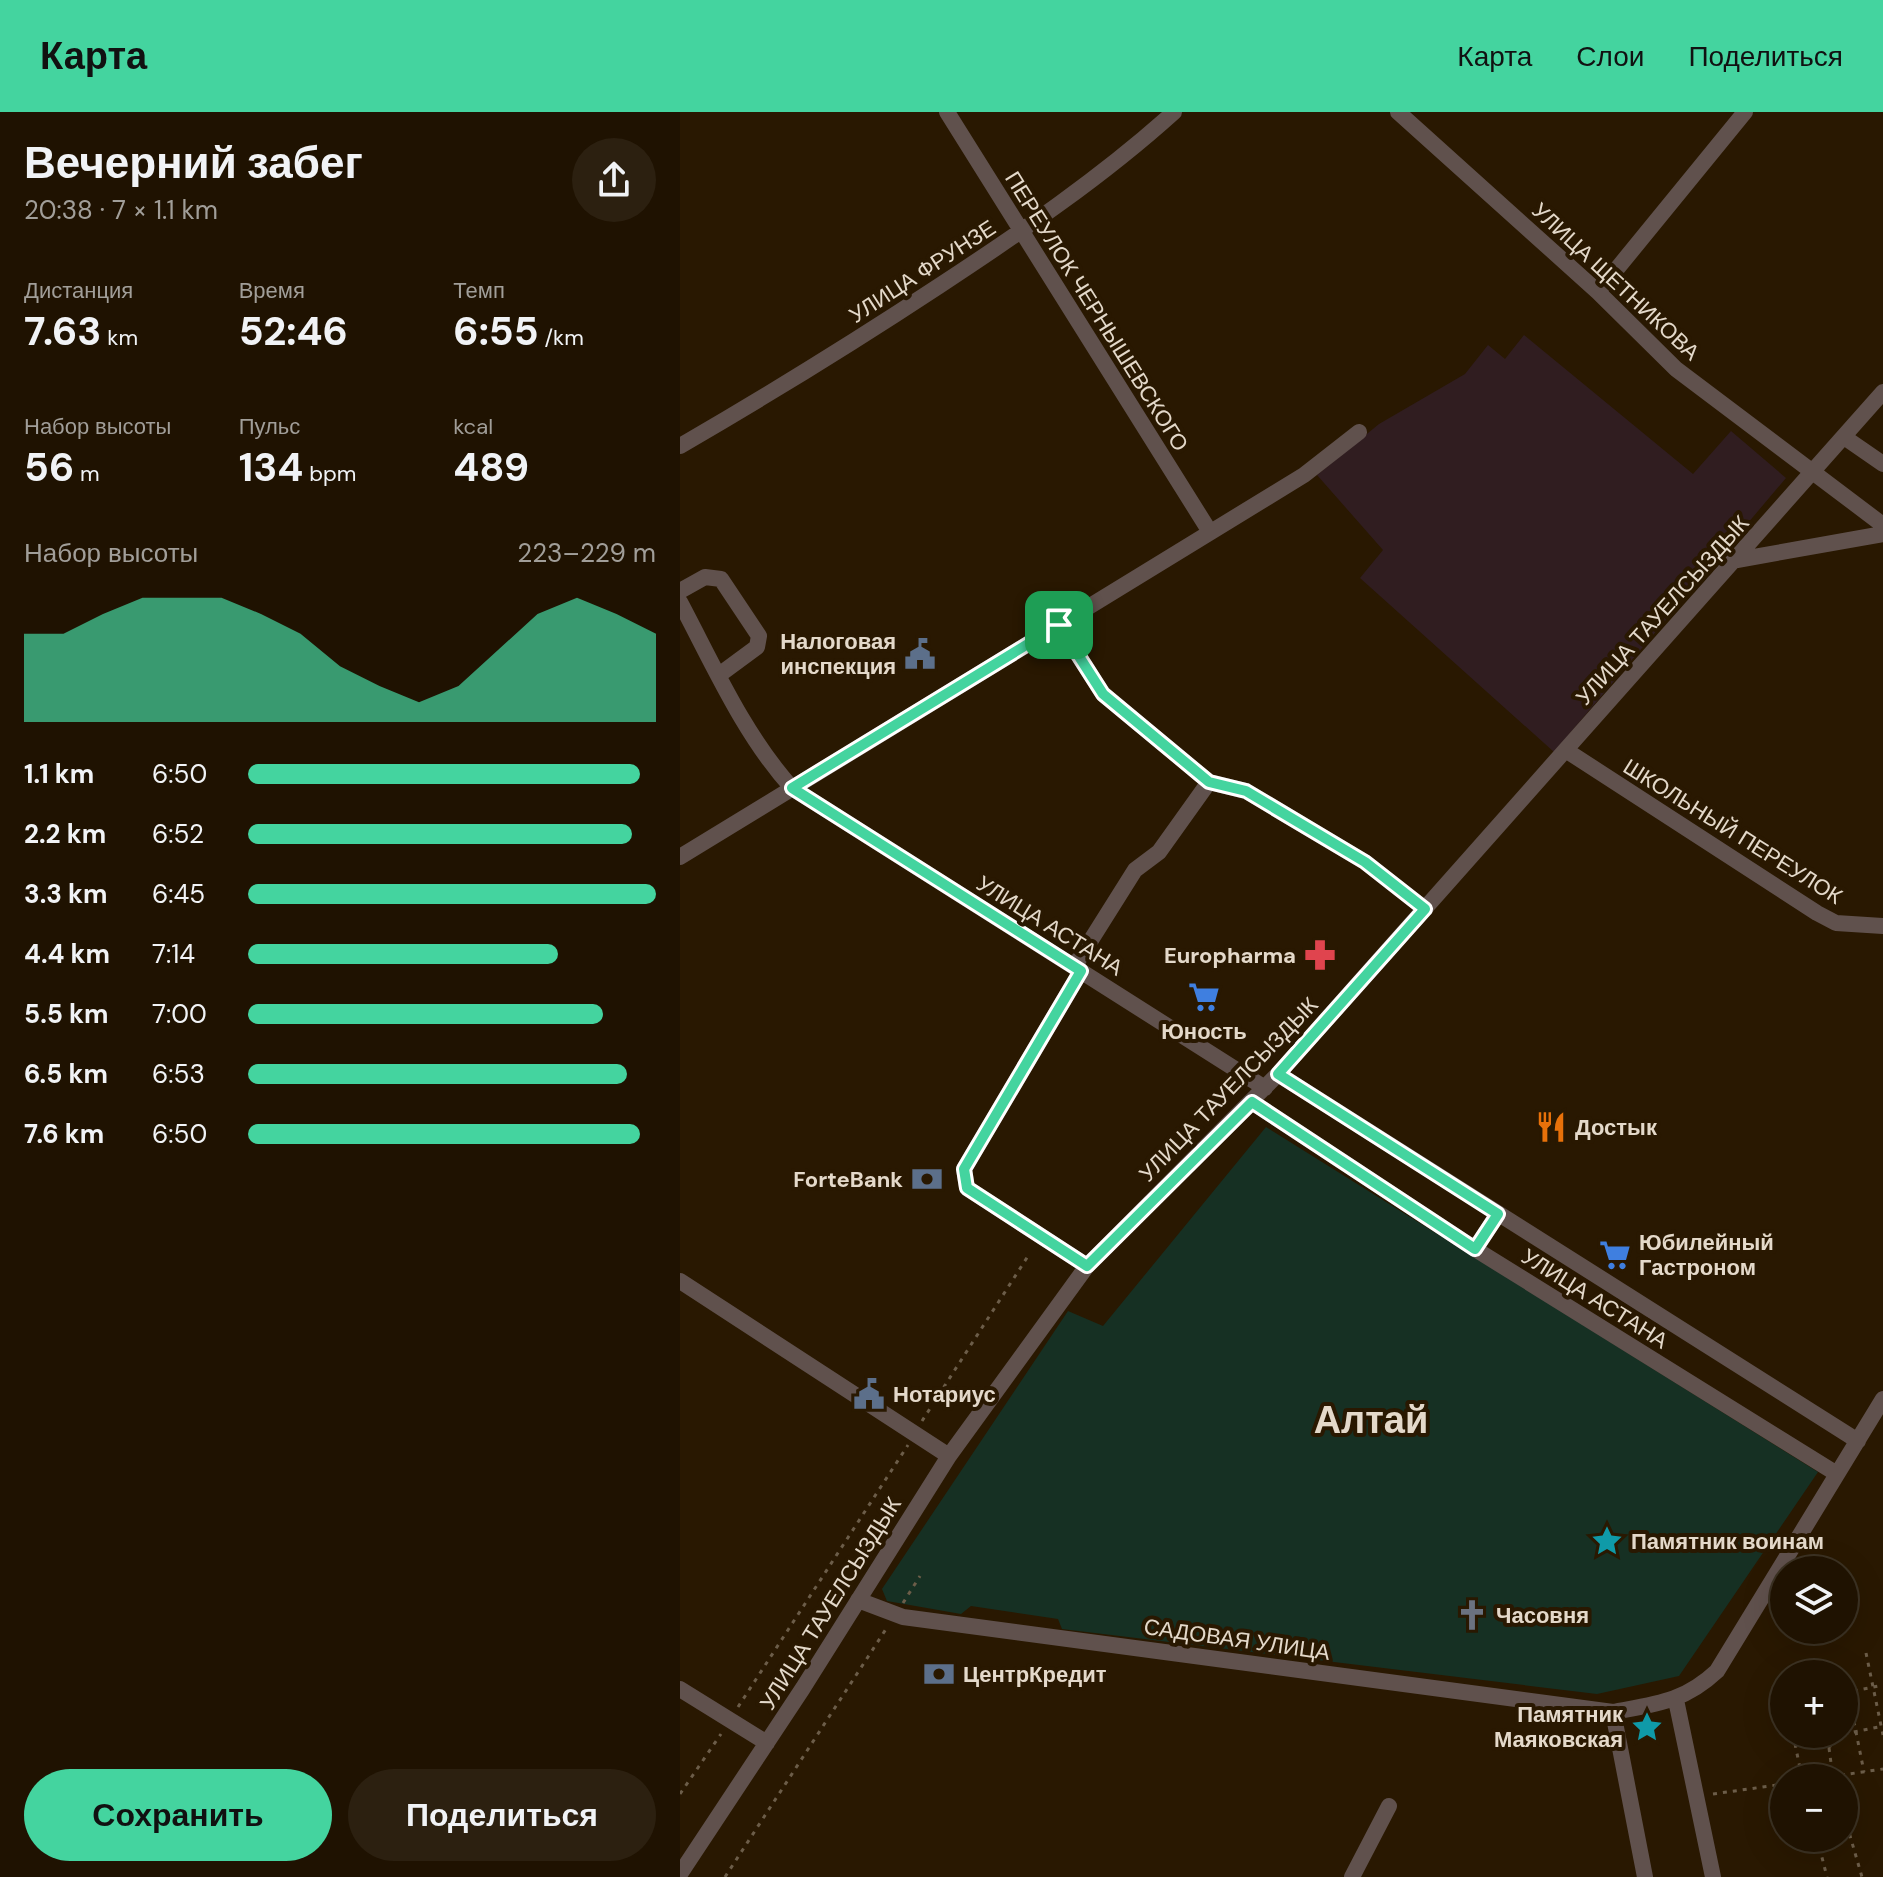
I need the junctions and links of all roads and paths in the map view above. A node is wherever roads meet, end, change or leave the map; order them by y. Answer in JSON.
{"nodes":[{"id":1,"x":947,"y":112,"type":"edge"},
{"id":2,"x":1174,"y":112,"type":"edge"},
{"id":3,"x":1745,"y":112,"type":"edge"},
{"id":4,"x":1407,"y":114,"type":"edge"},
{"id":5,"x":1020,"y":233,"type":"junction"},
{"id":6,"x":1598,"y":292,"type":"junction"},
{"id":7,"x":1883,"y":392,"type":"edge"},
{"id":8,"x":1359,"y":432,"type":"dead end"},
{"id":9,"x":1844,"y":437,"type":"junction"},
{"id":10,"x":680,"y":446,"type":"edge"},
{"id":11,"x":1883,"y":464,"type":"edge"},
{"id":12,"x":1811,"y":474,"type":"junction"},
{"id":13,"x":1883,"y":525,"type":"edge"},
{"id":14,"x":1210,"y":532,"type":"junction"},
{"id":15,"x":1883,"y":534,"type":"edge"},
{"id":16,"x":1737,"y":560,"type":"junction"},
{"id":17,"x":680,"y":591,"type":"edge"},
{"id":18,"x":680,"y":602,"type":"edge"},
{"id":19,"x":1059,"y":625,"type":"junction"},
{"id":20,"x":719,"y":675,"type":"junction"},
{"id":21,"x":1567,"y":751,"type":"junction"},
{"id":22,"x":1209,"y":782,"type":"junction"},
{"id":23,"x":792,"y":788,"type":"junction"},
{"id":24,"x":680,"y":857,"type":"edge"},
{"id":25,"x":1425,"y":909,"type":"junction"},
{"id":26,"x":1883,"y":926,"type":"edge"},
{"id":27,"x":1078,"y":969,"type":"junction"},
{"id":28,"x":1278,"y":1074,"type":"junction"},
{"id":29,"x":1265,"y":1088,"type":"junction"},
{"id":30,"x":1252,"y":1102,"type":"junction"},
{"id":31,"x":1498,"y":1214,"type":"junction"},
{"id":32,"x":1475,"y":1249,"type":"junction"},
{"id":33,"x":1030,"y":1253,"type":"dead end"},
{"id":34,"x":1087,"y":1266,"type":"junction"},
{"id":35,"x":680,"y":1281,"type":"edge"},
{"id":36,"x":1883,"y":1399,"type":"edge"},
{"id":37,"x":914,"y":1434,"type":"junction"},
{"id":38,"x":1858,"y":1441,"type":"junction"},
{"id":39,"x":949,"y":1456,"type":"junction"},
{"id":40,"x":1837,"y":1474,"type":"junction"},
{"id":41,"x":920,"y":1576,"type":"dead end"},
{"id":42,"x":858,"y":1600,"type":"junction"},
{"id":43,"x":895,"y":1614,"type":"junction"},
{"id":44,"x":1866,"y":1653,"type":"dead end"},
{"id":45,"x":1883,"y":1685,"type":"edge"},
{"id":46,"x":1873,"y":1687,"type":"junction"},
{"id":47,"x":680,"y":1689,"type":"edge"},
{"id":48,"x":1858,"y":1690,"type":"edge"},
{"id":49,"x":1676,"y":1700,"type":"junction"},
{"id":50,"x":1613,"y":1712,"type":"junction"},
{"id":51,"x":730,"y":1720,"type":"junction"},
{"id":52,"x":1882,"y":1726,"type":"edge"},
{"id":53,"x":1858,"y":1730,"type":"edge"},
{"id":54,"x":1883,"y":1735,"type":"edge"},
{"id":55,"x":767,"y":1743,"type":"junction"},
{"id":56,"x":1858,"y":1745,"type":"edge"},
{"id":57,"x":1829,"y":1748,"type":"edge"},
{"id":58,"x":1831,"y":1764,"type":"edge"},
{"id":59,"x":1883,"y":1769,"type":"edge"},
{"id":60,"x":1864,"y":1772,"type":"junction"},
{"id":61,"x":1858,"y":1773,"type":"edge"},
{"id":62,"x":1770,"y":1786,"type":"edge"},
{"id":63,"x":680,"y":1794,"type":"edge"},
{"id":64,"x":1697,"y":1796,"type":"junction"},
{"id":65,"x":1389,"y":1806,"type":"dead end"},
{"id":66,"x":1821,"y":1852,"type":"edge"},
{"id":67,"x":1855,"y":1852,"type":"edge"},
{"id":68,"x":680,"y":1874,"type":"edge"},
{"id":69,"x":725,"y":1877,"type":"edge"},
{"id":70,"x":1352,"y":1877,"type":"edge"},
{"id":71,"x":1645,"y":1877,"type":"edge"},
{"id":72,"x":1713,"y":1877,"type":"edge"},
{"id":73,"x":1827,"y":1877,"type":"edge"},
{"id":74,"x":1862,"y":1877,"type":"edge"}],
"edges":[{"from":1,"to":5,"type":"street","name":"ПЕРЕУЛОК ЧЕРНЫШЕВСКОГО"},
{"from":2,"to":5,"type":"street","name":"УЛИЦА ФРУНЗЕ"},
{"from":3,"to":6,"type":"street"},
{"from":4,"to":6,"type":"street","name":"УЛИЦА ЩЕТНИКОВА"},
{"from":5,"to":10,"type":"street","name":"УЛИЦА ФРУНЗЕ"},
{"from":5,"to":14,"type":"street","name":"ПЕРЕУЛОК ЧЕРНЫШЕВСКОГО"},
{"from":6,"to":12,"type":"street","name":"УЛИЦА ЩЕТНИКОВА"},
{"from":7,"to":9,"type":"street","name":"УЛИЦА ТАУЕЛСЫЗДЫК"},
{"from":8,"to":14,"type":"street"},
{"from":9,"to":11,"type":"street"},
{"from":9,"to":12,"type":"street","name":"УЛИЦА ТАУЕЛСЫЗДЫК"},
{"from":12,"to":13,"type":"street","name":"УЛИЦА ЩЕТНИКОВА"},
{"from":12,"to":16,"type":"street","name":"УЛИЦА ТАУЕЛСЫЗДЫК"},
{"from":14,"to":19,"type":"street"},
{"from":15,"to":16,"type":"street"},
{"from":16,"to":21,"type":"street","name":"УЛИЦА ТАУЕЛСЫЗДЫК"},
{"from":17,"to":20,"type":"street"},
{"from":18,"to":20,"type":"street","name":"УЛИЦА АСТАНА"},
{"from":19,"to":22,"type":"street"},
{"from":19,"to":23,"type":"street"},
{"from":20,"to":23,"type":"street","name":"УЛИЦА АСТАНА"},
{"from":21,"to":25,"type":"street","name":"УЛИЦА ТАУЕЛСЫЗДЫК"},
{"from":21,"to":26,"type":"street","name":"ШКОЛЬНЫЙ ПЕРЕУЛОК"},
{"from":22,"to":25,"type":"street"},
{"from":22,"to":27,"type":"street"},
{"from":23,"to":24,"type":"street"},
{"from":23,"to":27,"type":"street","name":"УЛИЦА АСТАНА"},
{"from":25,"to":28,"type":"street","name":"УЛИЦА ТАУЕЛСЫЗДЫК"},
{"from":27,"to":29,"type":"street","name":"УЛИЦА АСТАНА"},
{"from":27,"to":34,"type":"street"},
{"from":28,"to":29,"type":"street","name":"УЛИЦА ТАУЕЛСЫЗДЫК"},
{"from":28,"to":31,"type":"street","name":"УЛИЦА АСТАНА"},
{"from":29,"to":30,"type":"street","name":"УЛИЦА ТАУЕЛСЫЗДЫК"},
{"from":30,"to":32,"type":"street","name":"УЛИЦА АСТАНА"},
{"from":30,"to":34,"type":"street","name":"УЛИЦА ТАУЕЛСЫЗДЫК"},
{"from":31,"to":32,"type":"street"},
{"from":31,"to":38,"type":"street","name":"УЛИЦА АСТАНА"},
{"from":32,"to":40,"type":"street","name":"УЛИЦА АСТАНА"},
{"from":33,"to":37,"type":"path"},
{"from":34,"to":39,"type":"street","name":"УЛИЦА ТАУЕЛСЫЗДЫК"},
{"from":35,"to":37,"type":"street"},
{"from":36,"to":38,"type":"street"},
{"from":37,"to":39,"type":"street"},
{"from":37,"to":51,"type":"path"},
{"from":38,"to":40,"type":"street"},
{"from":39,"to":42,"type":"street","name":"УЛИЦА ТАУЕЛСЫЗДЫК"},
{"from":40,"to":49,"type":"street"},
{"from":41,"to":43,"type":"path"},
{"from":42,"to":43,"type":"street","name":"САДОВАЯ УЛИЦА"},
{"from":42,"to":55,"type":"street","name":"УЛИЦА ТАУЕЛСЫЗДЫК"},
{"from":43,"to":50,"type":"street","name":"САДОВАЯ УЛИЦА"},
{"from":43,"to":69,"type":"path"},
{"from":44,"to":46,"type":"path"},
{"from":45,"to":46,"type":"path"},
{"from":46,"to":48,"type":"path"},
{"from":46,"to":52,"type":"path"},
{"from":47,"to":51,"type":"street"},
{"from":49,"to":50,"type":"street","name":"САДОВАЯ УЛИЦА"},
{"from":49,"to":64,"type":"street"},
{"from":50,"to":71,"type":"street"},
{"from":51,"to":55,"type":"street"},
{"from":51,"to":63,"type":"path"},
{"from":52,"to":53,"type":"path"},
{"from":52,"to":54,"type":"path"},
{"from":55,"to":68,"type":"street","name":"УЛИЦА ТАУЕЛСЫЗДЫК"},
{"from":56,"to":60,"type":"path"},
{"from":57,"to":58,"type":"path"},
{"from":59,"to":60,"type":"path"},
{"from":60,"to":61,"type":"path"},
{"from":62,"to":64,"type":"path"},
{"from":64,"to":72,"type":"street"},
{"from":65,"to":70,"type":"street"},
{"from":66,"to":73,"type":"path"},
{"from":67,"to":74,"type":"path"}]}
